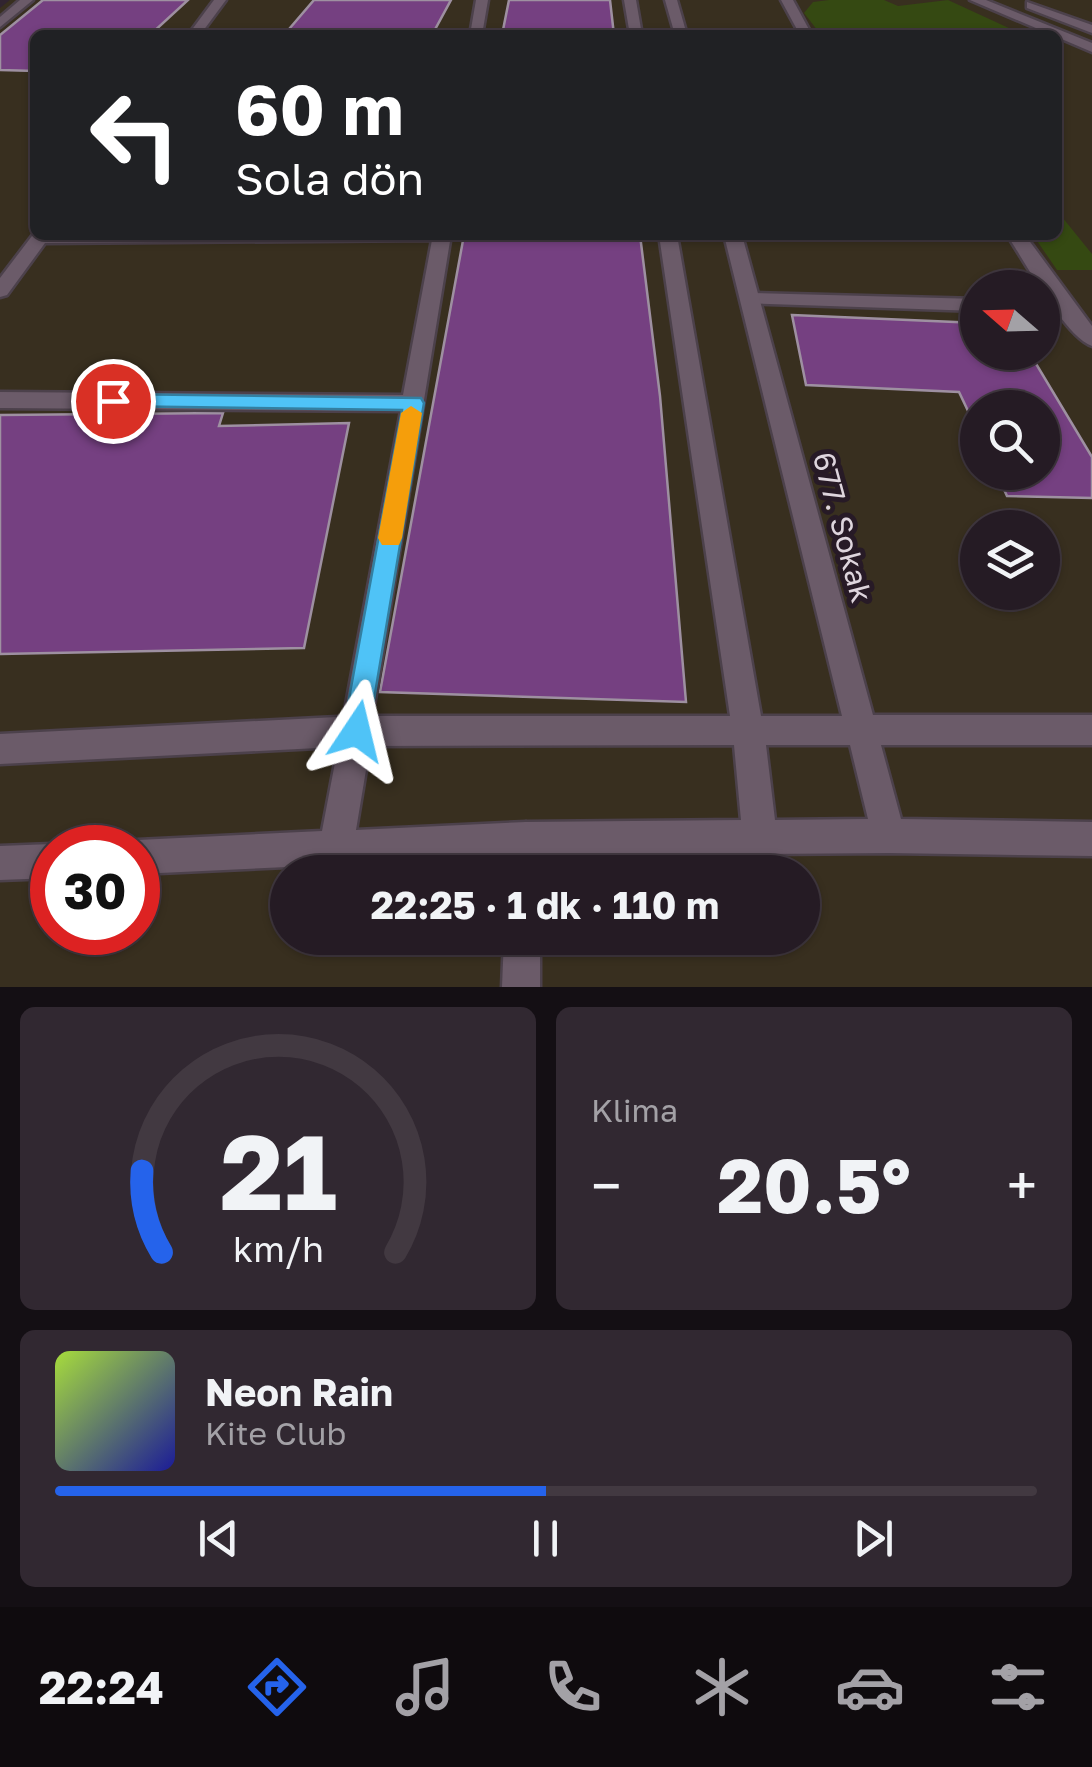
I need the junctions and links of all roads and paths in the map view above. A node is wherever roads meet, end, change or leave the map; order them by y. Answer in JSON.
{"nodes":[{"id":1,"x":27,"y":0,"type":"edge"},
{"id":2,"x":220,"y":0,"type":"edge"},
{"id":3,"x":482,"y":0,"type":"edge"},
{"id":4,"x":630,"y":0,"type":"edge"},
{"id":5,"x":672,"y":0,"type":"edge"},
{"id":6,"x":786,"y":0,"type":"edge"},
{"id":7,"x":976,"y":0,"type":"edge"},
{"id":8,"x":1019,"y":0,"type":"edge"},
{"id":9,"x":0,"y":23,"type":"edge"},
{"id":10,"x":1092,"y":29,"type":"edge"},
{"id":11,"x":198,"y":30,"type":"edge"},
{"id":12,"x":477,"y":30,"type":"edge"},
{"id":13,"x":635,"y":30,"type":"edge"},
{"id":14,"x":679,"y":30,"type":"edge"},
{"id":15,"x":803,"y":30,"type":"edge"},
{"id":16,"x":1048,"y":30,"type":"edge"},
{"id":17,"x":1062,"y":36,"type":"edge"},
{"id":18,"x":1092,"y":48,"type":"edge"},
{"id":19,"x":38,"y":240,"type":"edge"},
{"id":20,"x":441,"y":240,"type":"edge"},
{"id":21,"x":669,"y":240,"type":"edge"},
{"id":22,"x":734,"y":240,"type":"edge"},
{"id":23,"x":1019,"y":240,"type":"edge"},
{"id":24,"x":0,"y":290,"type":"edge"},
{"id":25,"x":750,"y":299,"type":"junction"},
{"id":26,"x":960,"y":305,"type":"edge"},
{"id":27,"x":1060,"y":308,"type":"edge"},
{"id":28,"x":1065,"y":308,"type":"junction"},
{"id":29,"x":1092,"y":339,"type":"edge"},
{"id":30,"x":0,"y":400,"type":"edge"},
{"id":31,"x":413,"y":403,"type":"junction"},
{"id":32,"x":748,"y":730,"type":"junction"},
{"id":33,"x":862,"y":730,"type":"junction"},
{"id":34,"x":1092,"y":730,"type":"edge"},
{"id":35,"x":357,"y":731,"type":"junction"},
{"id":36,"x":0,"y":749,"type":"edge"},
{"id":37,"x":889,"y":836,"type":"junction"},
{"id":38,"x":760,"y":838,"type":"junction"},
{"id":39,"x":1092,"y":839,"type":"edge"},
{"id":40,"x":336,"y":848,"type":"junction"},
{"id":41,"x":501,"y":855,"type":"edge"},
{"id":42,"x":538,"y":855,"type":"edge"},
{"id":43,"x":160,"y":856,"type":"edge"},
{"id":44,"x":30,"y":861,"type":"edge"},
{"id":45,"x":0,"y":863,"type":"edge"},
{"id":46,"x":521,"y":955,"type":"edge"},
{"id":47,"x":520,"y":987,"type":"edge"}],
"edges":[{"from":1,"to":9,"type":"street"},
{"from":2,"to":11,"type":"street"},
{"from":3,"to":12,"type":"street"},
{"from":4,"to":13,"type":"street"},
{"from":5,"to":14,"type":"street"},
{"from":6,"to":15,"type":"street"},
{"from":7,"to":16,"type":"street"},
{"from":8,"to":10,"type":"street"},
{"from":17,"to":18,"type":"street"},
{"from":19,"to":24,"type":"street"},
{"from":20,"to":31,"type":"street"},
{"from":21,"to":32,"type":"street"},
{"from":22,"to":25,"type":"street","name":"677. Sokak"},
{"from":23,"to":28,"type":"street"},
{"from":25,"to":26,"type":"street"},
{"from":25,"to":33,"type":"street","name":"677. Sokak"},
{"from":27,"to":28,"type":"street"},
{"from":28,"to":29,"type":"street"},
{"from":30,"to":31,"type":"street"},
{"from":31,"to":35,"type":"street"},
{"from":32,"to":33,"type":"street"},
{"from":32,"to":35,"type":"street"},
{"from":32,"to":38,"type":"street"},
{"from":33,"to":34,"type":"street"},
{"from":33,"to":37,"type":"street","name":"677. Sokak"},
{"from":35,"to":36,"type":"street"},
{"from":35,"to":40,"type":"street"},
{"from":37,"to":38,"type":"street"},
{"from":37,"to":39,"type":"street"},
{"from":38,"to":42,"type":"street"},
{"from":40,"to":41,"type":"street"},
{"from":40,"to":43,"type":"street"},
{"from":44,"to":45,"type":"street"},
{"from":46,"to":47,"type":"street"}]}
